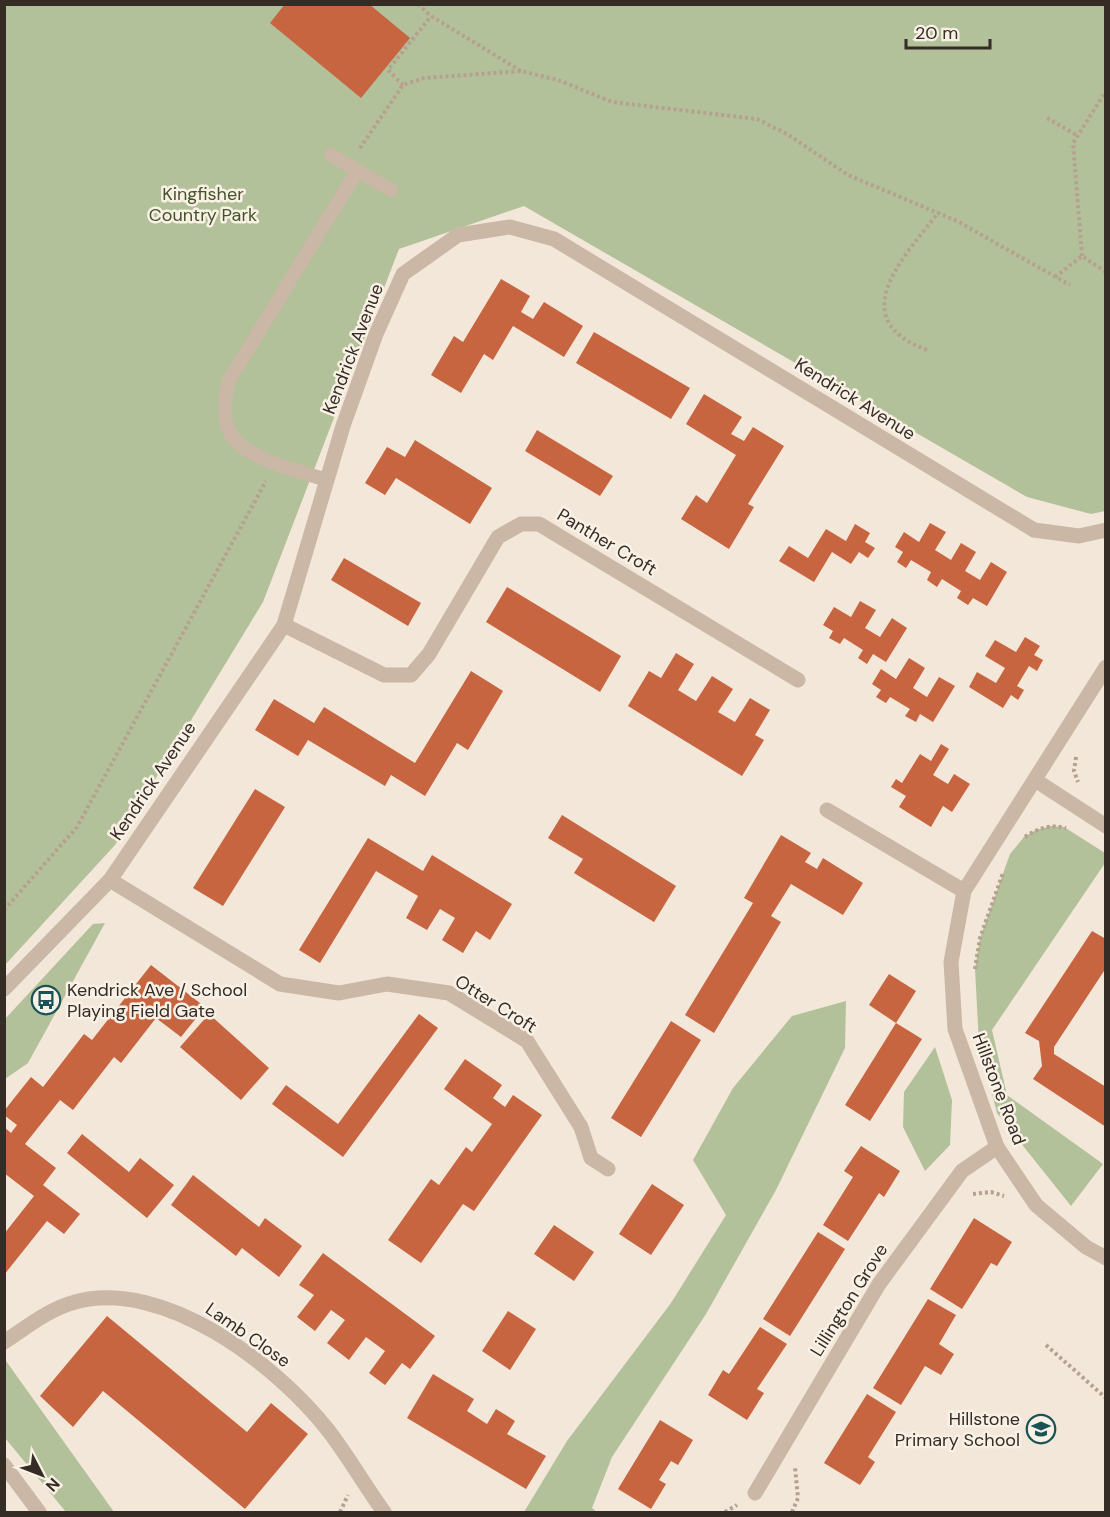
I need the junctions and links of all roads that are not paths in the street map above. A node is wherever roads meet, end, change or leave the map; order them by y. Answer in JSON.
{"nodes":[{"id":1,"x":331,"y":155,"type":"dead end"},
{"id":2,"x":353,"y":168,"type":"junction"},
{"id":3,"x":391,"y":190,"type":"dead end"},
{"id":4,"x":327,"y":480,"type":"junction"},
{"id":5,"x":1106,"y":530,"type":"edge"},
{"id":6,"x":284,"y":625,"type":"junction"},
{"id":7,"x":1106,"y":667,"type":"edge"},
{"id":8,"x":798,"y":680,"type":"dead end"},
{"id":9,"x":1035,"y":780,"type":"junction"},
{"id":10,"x":827,"y":810,"type":"dead end"},
{"id":11,"x":1106,"y":826,"type":"edge"},
{"id":12,"x":110,"y":880,"type":"junction"},
{"id":13,"x":964,"y":891,"type":"junction"},
{"id":14,"x":4,"y":989,"type":"edge"},
{"id":15,"x":997,"y":1147,"type":"junction"},
{"id":16,"x":608,"y":1169,"type":"dead end"},
{"id":17,"x":1106,"y":1258,"type":"edge"},
{"id":18,"x":4,"y":1342,"type":"edge"},
{"id":19,"x":4,"y":1465,"type":"edge"},
{"id":20,"x":755,"y":1493,"type":"dead end"},
{"id":21,"x":39,"y":1512,"type":"edge"},
{"id":22,"x":384,"y":1512,"type":"edge"}],
"edges":[{"from":1,"to":2,"type":"lane"},
{"from":2,"to":3,"type":"lane"},
{"from":2,"to":4,"type":"lane"},
{"from":4,"to":5,"type":"street","name":"Kendrick Avenue"},
{"from":4,"to":6,"type":"street","name":"Kendrick Avenue"},
{"from":6,"to":8,"type":"street","name":"Panther Croft"},
{"from":6,"to":12,"type":"street","name":"Kendrick Avenue"},
{"from":7,"to":9,"type":"street","name":"Hillstone Road"},
{"from":9,"to":11,"type":"street"},
{"from":9,"to":13,"type":"street","name":"Hillstone Road"},
{"from":10,"to":13,"type":"street"},
{"from":12,"to":14,"type":"street","name":"Kendrick Avenue"},
{"from":12,"to":16,"type":"street","name":"Otter Croft"},
{"from":13,"to":15,"type":"street","name":"Hillstone Road"},
{"from":15,"to":17,"type":"street","name":"Hillstone Road"},
{"from":15,"to":20,"type":"street","name":"Lillington Grove"},
{"from":18,"to":22,"type":"street","name":"Lamb Close"},
{"from":19,"to":21,"type":"street"}]}
